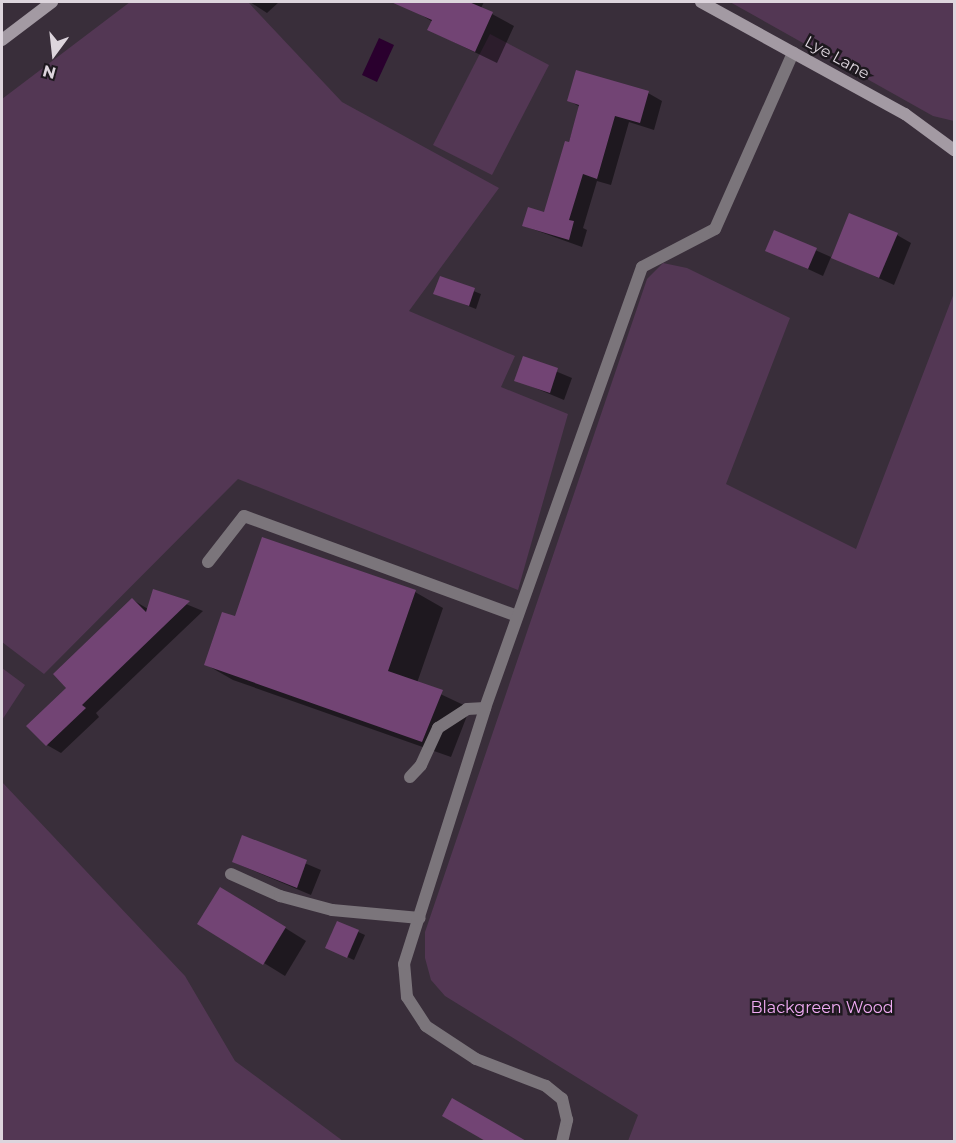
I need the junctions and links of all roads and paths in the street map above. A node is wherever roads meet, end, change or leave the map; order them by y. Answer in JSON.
{"nodes":[{"id":1,"x":52,"y":2,"type":"edge"},
{"id":2,"x":701,"y":2,"type":"edge"},
{"id":3,"x":2,"y":40,"type":"edge"},
{"id":4,"x":793,"y":53,"type":"junction"},
{"id":5,"x":954,"y":150,"type":"edge"},
{"id":6,"x":208,"y":562,"type":"dead end"},
{"id":7,"x":518,"y":616,"type":"junction"},
{"id":8,"x":485,"y":708,"type":"junction"},
{"id":9,"x":410,"y":777,"type":"dead end"},
{"id":10,"x":231,"y":874,"type":"dead end"},
{"id":11,"x":420,"y":918,"type":"junction"},
{"id":12,"x":562,"y":1142,"type":"edge"}],
"edges":[{"from":1,"to":3,"type":"street"},
{"from":2,"to":4,"type":"street","name":"Lye Lane"},
{"from":4,"to":5,"type":"street","name":"Lye Lane"},
{"from":4,"to":7,"type":"lane"},
{"from":6,"to":7,"type":"lane"},
{"from":7,"to":8,"type":"lane"},
{"from":8,"to":9,"type":"lane"},
{"from":8,"to":11,"type":"lane"},
{"from":10,"to":11,"type":"lane"},
{"from":11,"to":12,"type":"lane"}]}
